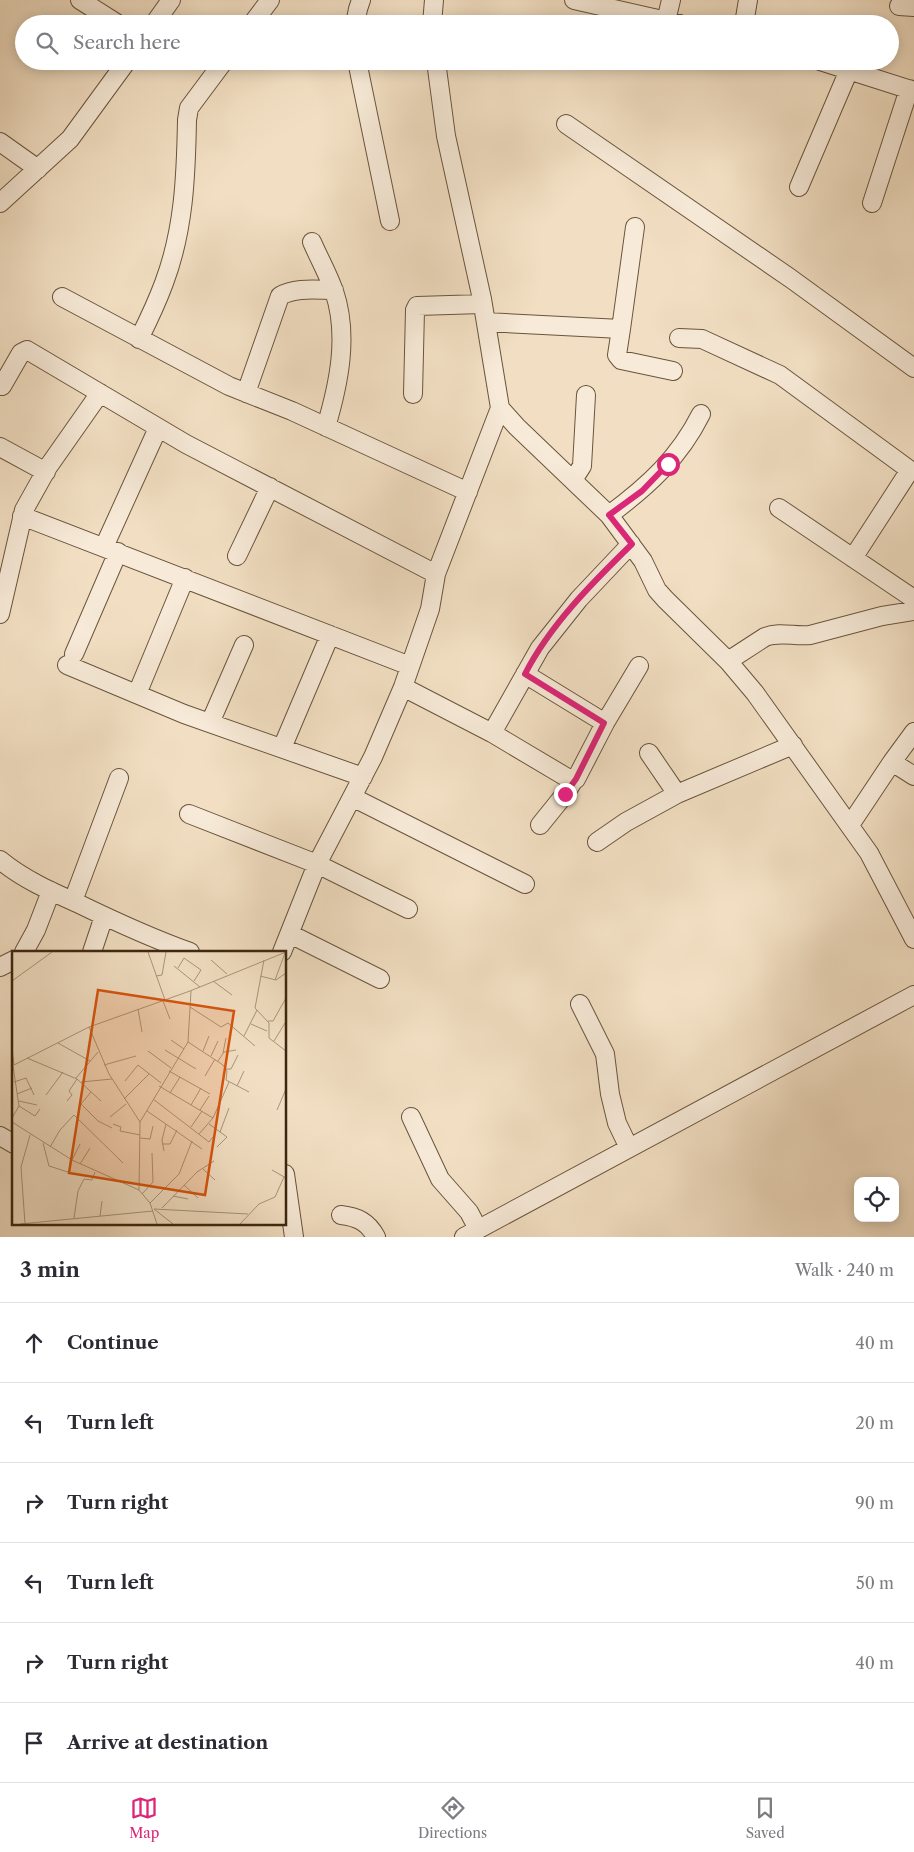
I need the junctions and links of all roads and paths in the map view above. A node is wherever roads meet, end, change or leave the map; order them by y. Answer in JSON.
{"nodes":[{"id":1,"x":80,"y":0,"type":"edge"},
{"id":2,"x":171,"y":0,"type":"edge"},
{"id":3,"x":270,"y":0,"type":"edge"},
{"id":4,"x":361,"y":0,"type":"edge"},
{"id":5,"x":434,"y":0,"type":"edge"},
{"id":6,"x":574,"y":0,"type":"edge"},
{"id":7,"x":671,"y":0,"type":"edge"},
{"id":8,"x":748,"y":0,"type":"edge"},
{"id":9,"x":611,"y":4,"type":"edge"},
{"id":10,"x":104,"y":15,"type":"edge"},
{"id":11,"x":160,"y":15,"type":"edge"},
{"id":12,"x":259,"y":15,"type":"edge"},
{"id":13,"x":357,"y":15,"type":"edge"},
{"id":14,"x":433,"y":15,"type":"edge"},
{"id":15,"x":649,"y":15,"type":"edge"},
{"id":16,"x":672,"y":15,"type":"edge"},
{"id":17,"x":746,"y":15,"type":"edge"},
{"id":18,"x":120,"y":70,"type":"edge"},
{"id":19,"x":217,"y":70,"type":"edge"},
{"id":20,"x":359,"y":70,"type":"edge"},
{"id":21,"x":437,"y":70,"type":"edge"},
{"id":22,"x":849,"y":70,"type":"joint"},
{"id":23,"x":912,"y":90,"type":"edge"},
{"id":24,"x":566,"y":124,"type":"dead end"},
{"id":25,"x":0,"y":142,"type":"edge"},
{"id":26,"x":38,"y":169,"type":"junction"},
{"id":27,"x":799,"y":187,"type":"dead end"},
{"id":28,"x":0,"y":203,"type":"edge"},
{"id":29,"x":872,"y":203,"type":"dead end"},
{"id":30,"x":390,"y":221,"type":"dead end"},
{"id":31,"x":635,"y":227,"type":"dead end"},
{"id":32,"x":312,"y":242,"type":"dead end"},
{"id":33,"x":334,"y":290,"type":"junction"},
{"id":34,"x":62,"y":297,"type":"dead end"},
{"id":35,"x":482,"y":304,"type":"junction"},
{"id":36,"x":486,"y":322,"type":"junction"},
{"id":37,"x":621,"y":329,"type":"junction"},
{"id":38,"x":680,"y":338,"type":"dead end"},
{"id":39,"x":139,"y":339,"type":"junction"},
{"id":40,"x":914,"y":368,"type":"edge"},
{"id":41,"x":673,"y":371,"type":"dead end"},
{"id":42,"x":2,"y":386,"type":"dead end"},
{"id":43,"x":100,"y":393,"type":"junction"},
{"id":44,"x":246,"y":393,"type":"junction"},
{"id":45,"x":413,"y":394,"type":"dead end"},
{"id":46,"x":586,"y":395,"type":"dead end"},
{"id":47,"x":500,"y":408,"type":"junction"},
{"id":48,"x":701,"y":414,"type":"dead end"},
{"id":49,"x":326,"y":427,"type":"junction"},
{"id":50,"x":158,"y":428,"type":"junction"},
{"id":51,"x":0,"y":447,"type":"edge"},
{"id":52,"x":911,"y":470,"type":"edge"},
{"id":53,"x":46,"y":472,"type":"junction"},
{"id":54,"x":573,"y":480,"type":"junction"},
{"id":55,"x":270,"y":488,"type":"junction"},
{"id":56,"x":468,"y":492,"type":"junction"},
{"id":57,"x":779,"y":508,"type":"dead end"},
{"id":58,"x":609,"y":515,"type":"junction"},
{"id":59,"x":22,"y":516,"type":"junction"},
{"id":60,"x":632,"y":544,"type":"junction"},
{"id":61,"x":111,"y":550,"type":"junction"},
{"id":62,"x":237,"y":556,"type":"dead end"},
{"id":63,"x":854,"y":558,"type":"junction"},
{"id":64,"x":436,"y":574,"type":"junction"},
{"id":65,"x":185,"y":578,"type":"junction"},
{"id":66,"x":914,"y":600,"type":"edge"},
{"id":67,"x":914,"y":611,"type":"edge"},
{"id":68,"x":0,"y":614,"type":"edge"},
{"id":69,"x":330,"y":635,"type":"junction"},
{"id":70,"x":244,"y":645,"type":"dead end"},
{"id":71,"x":728,"y":662,"type":"junction"},
{"id":72,"x":410,"y":666,"type":"junction"},
{"id":73,"x":639,"y":666,"type":"dead end"},
{"id":74,"x":525,"y":674,"type":"junction"},
{"id":75,"x":402,"y":687,"type":"junction"},
{"id":76,"x":137,"y":694,"type":"junction"},
{"id":77,"x":210,"y":723,"type":"junction"},
{"id":78,"x":604,"y":723,"type":"junction"},
{"id":79,"x":914,"y":732,"type":"edge"},
{"id":80,"x":492,"y":733,"type":"junction"},
{"id":81,"x":793,"y":745,"type":"junction"},
{"id":82,"x":282,"y":748,"type":"junction"},
{"id":83,"x":649,"y":753,"type":"dead end"},
{"id":84,"x":892,"y":762,"type":"junction"},
{"id":85,"x":914,"y":776,"type":"edge"},
{"id":86,"x":363,"y":777,"type":"junction"},
{"id":87,"x":119,"y":778,"type":"dead end"},
{"id":88,"x":574,"y":780,"type":"junction"},
{"id":89,"x":677,"y":794,"type":"junction"},
{"id":90,"x":352,"y":797,"type":"junction"},
{"id":91,"x":190,"y":814,"type":"dead end"},
{"id":92,"x":540,"y":825,"type":"dead end"},
{"id":93,"x":850,"y":825,"type":"junction"},
{"id":94,"x":597,"y":842,"type":"dead end"},
{"id":95,"x":0,"y":860,"type":"edge"},
{"id":96,"x":317,"y":864,"type":"junction"},
{"id":97,"x":525,"y":884,"type":"dead end"},
{"id":98,"x":51,"y":891,"type":"junction"},
{"id":99,"x":73,"y":902,"type":"junction"},
{"id":100,"x":408,"y":909,"type":"dead end"},
{"id":101,"x":104,"y":916,"type":"junction"},
{"id":102,"x":290,"y":934,"type":"junction"},
{"id":103,"x":914,"y":939,"type":"edge"},
{"id":104,"x":158,"y":946,"type":"edge"},
{"id":105,"x":23,"y":951,"type":"edge"},
{"id":106,"x":92,"y":951,"type":"edge"},
{"id":107,"x":185,"y":951,"type":"edge"},
{"id":108,"x":282,"y":951,"type":"edge"},
{"id":109,"x":12,"y":959,"type":"edge"},
{"id":110,"x":0,"y":967,"type":"edge"},
{"id":111,"x":380,"y":979,"type":"dead end"},
{"id":112,"x":914,"y":995,"type":"edge"},
{"id":113,"x":580,"y":1004,"type":"dead end"},
{"id":114,"x":412,"y":1117,"type":"dead end"},
{"id":115,"x":0,"y":1136,"type":"edge"},
{"id":116,"x":12,"y":1143,"type":"edge"},
{"id":117,"x":629,"y":1148,"type":"junction"},
{"id":118,"x":286,"y":1189,"type":"edge"},
{"id":119,"x":341,"y":1214,"type":"dead end"},
{"id":120,"x":288,"y":1218,"type":"edge"},
{"id":121,"x":471,"y":1233,"type":"edge"},
{"id":122,"x":294,"y":1237,"type":"edge"},
{"id":123,"x":376,"y":1237,"type":"edge"}],
"edges":[{"from":1,"to":10,"type":"street"},
{"from":2,"to":11,"type":"street"},
{"from":3,"to":12,"type":"street"},
{"from":4,"to":13,"type":"street"},
{"from":5,"to":14,"type":"street"},
{"from":6,"to":9,"type":"street"},
{"from":7,"to":16,"type":"street"},
{"from":8,"to":17,"type":"street"},
{"from":9,"to":15,"type":"street"},
{"from":18,"to":26,"type":"street"},
{"from":19,"to":39,"type":"street"},
{"from":20,"to":30,"type":"street"},
{"from":21,"to":35,"type":"street"},
{"from":22,"to":23,"type":"street"},
{"from":22,"to":27,"type":"street"},
{"from":23,"to":29,"type":"street"},
{"from":24,"to":40,"type":"street"},
{"from":25,"to":26,"type":"street"},
{"from":26,"to":28,"type":"street"},
{"from":31,"to":37,"type":"street"},
{"from":32,"to":33,"type":"street"},
{"from":33,"to":44,"type":"street"},
{"from":33,"to":49,"type":"street"},
{"from":34,"to":39,"type":"street"},
{"from":35,"to":36,"type":"street"},
{"from":35,"to":45,"type":"street"},
{"from":36,"to":37,"type":"street"},
{"from":36,"to":47,"type":"street"},
{"from":37,"to":41,"type":"street"},
{"from":38,"to":52,"type":"street"},
{"from":39,"to":44,"type":"street"},
{"from":42,"to":43,"type":"street"},
{"from":43,"to":50,"type":"street"},
{"from":43,"to":53,"type":"street"},
{"from":44,"to":49,"type":"street"},
{"from":46,"to":54,"type":"street"},
{"from":47,"to":54,"type":"street"},
{"from":47,"to":56,"type":"street"},
{"from":48,"to":58,"type":"street"},
{"from":49,"to":56,"type":"street"},
{"from":50,"to":55,"type":"street"},
{"from":50,"to":61,"type":"street"},
{"from":51,"to":53,"type":"street"},
{"from":52,"to":63,"type":"street"},
{"from":53,"to":59,"type":"street"},
{"from":54,"to":58,"type":"street"},
{"from":55,"to":62,"type":"street"},
{"from":55,"to":64,"type":"street"},
{"from":56,"to":64,"type":"street"},
{"from":57,"to":63,"type":"street"},
{"from":58,"to":60,"type":"street"},
{"from":59,"to":61,"type":"street"},
{"from":59,"to":68,"type":"street"},
{"from":60,"to":71,"type":"street"},
{"from":60,"to":74,"type":"street"},
{"from":61,"to":65,"type":"street"},
{"from":61,"to":76,"type":"street"},
{"from":63,"to":66,"type":"street"},
{"from":64,"to":72,"type":"street"},
{"from":65,"to":69,"type":"street"},
{"from":65,"to":76,"type":"street"},
{"from":67,"to":71,"type":"street"},
{"from":69,"to":72,"type":"street"},
{"from":69,"to":82,"type":"street"},
{"from":70,"to":77,"type":"street"},
{"from":71,"to":81,"type":"street"},
{"from":72,"to":75,"type":"street"},
{"from":73,"to":78,"type":"street"},
{"from":74,"to":78,"type":"street"},
{"from":74,"to":80,"type":"street"},
{"from":75,"to":80,"type":"street"},
{"from":75,"to":86,"type":"street"},
{"from":76,"to":77,"type":"street"},
{"from":77,"to":82,"type":"street"},
{"from":78,"to":88,"type":"street"},
{"from":79,"to":84,"type":"street"},
{"from":80,"to":88,"type":"street"},
{"from":81,"to":89,"type":"street"},
{"from":81,"to":93,"type":"street"},
{"from":82,"to":86,"type":"street"},
{"from":83,"to":89,"type":"street"},
{"from":84,"to":85,"type":"street"},
{"from":84,"to":93,"type":"street"},
{"from":86,"to":90,"type":"street"},
{"from":87,"to":99,"type":"street"},
{"from":88,"to":92,"type":"street"},
{"from":89,"to":94,"type":"street"},
{"from":90,"to":96,"type":"street"},
{"from":90,"to":97,"type":"street"},
{"from":91,"to":96,"type":"street"},
{"from":93,"to":103,"type":"street"},
{"from":95,"to":98,"type":"street"},
{"from":96,"to":100,"type":"street"},
{"from":96,"to":102,"type":"street"},
{"from":98,"to":99,"type":"street"},
{"from":98,"to":105,"type":"street"},
{"from":99,"to":101,"type":"street"},
{"from":101,"to":104,"type":"street"},
{"from":101,"to":106,"type":"street"},
{"from":102,"to":108,"type":"street"},
{"from":102,"to":111,"type":"street"},
{"from":104,"to":107,"type":"street"},
{"from":109,"to":110,"type":"street"},
{"from":112,"to":117,"type":"street"},
{"from":113,"to":117,"type":"street"},
{"from":114,"to":121,"type":"street"},
{"from":115,"to":116,"type":"street"},
{"from":117,"to":121,"type":"street"},
{"from":118,"to":120,"type":"street"},
{"from":119,"to":123,"type":"street"},
{"from":120,"to":122,"type":"street"}]}
